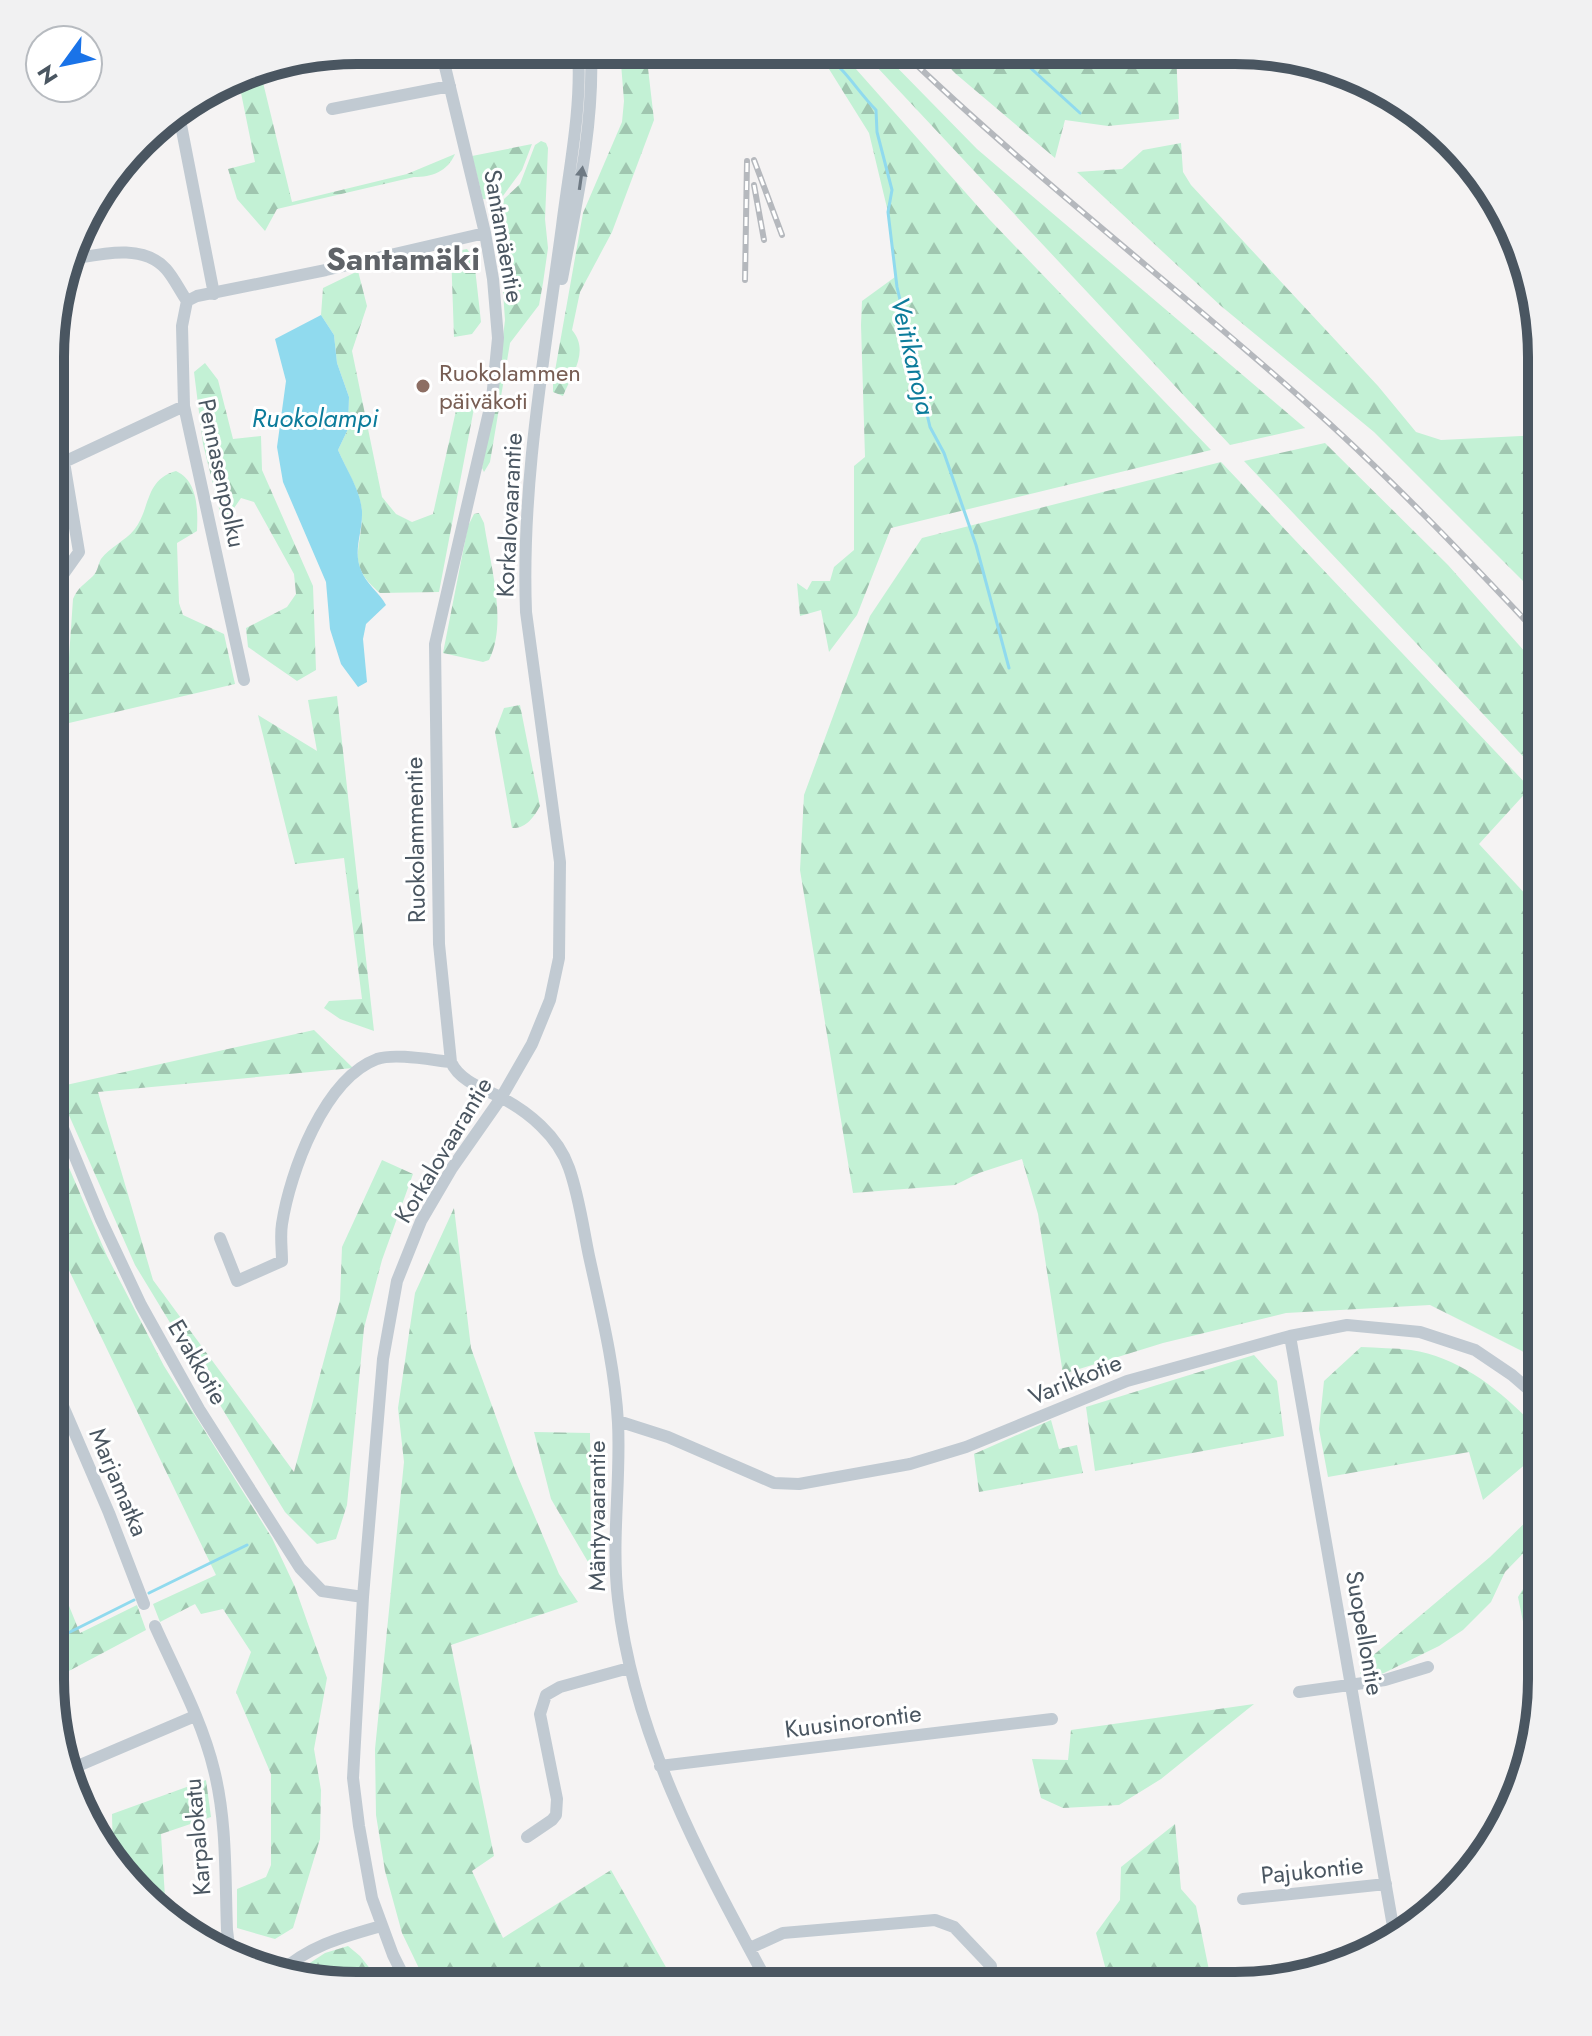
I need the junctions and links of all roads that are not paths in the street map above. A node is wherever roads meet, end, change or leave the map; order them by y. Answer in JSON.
{"nodes":[{"id":1,"x":444,"y":64,"type":"edge"},
{"id":2,"x":577,"y":64,"type":"edge"},
{"id":3,"x":591,"y":64,"type":"edge"},
{"id":4,"x":450,"y":86,"type":"junction"},
{"id":5,"x":332,"y":109,"type":"dead end"},
{"id":6,"x":180,"y":124,"type":"edge"},
{"id":7,"x":485,"y":233,"type":"junction"},
{"id":8,"x":82,"y":257,"type":"edge"},
{"id":9,"x":214,"y":294,"type":"junction"},
{"id":10,"x":187,"y":301,"type":"junction"},
{"id":11,"x":547,"y":336,"type":"junction"},
{"id":12,"x":184,"y":406,"type":"junction"},
{"id":13,"x":64,"y":462,"type":"edge"},
{"id":14,"x":64,"y":462,"type":"edge"},
{"id":15,"x":64,"y":573,"type":"edge"},
{"id":16,"x":441,"y":618,"type":"joint"},
{"id":17,"x":244,"y":680,"type":"dead end"},
{"id":18,"x":451,"y":1062,"type":"junction"},
{"id":19,"x":501,"y":1098,"type":"junction"},
{"id":20,"x":64,"y":1130,"type":"edge"},
{"id":21,"x":220,"y":1238,"type":"dead end"},
{"id":22,"x":1290,"y":1336,"type":"junction"},
{"id":23,"x":1528,"y":1389,"type":"edge"},
{"id":24,"x":618,"y":1421,"type":"junction"},
{"id":25,"x":64,"y":1422,"type":"edge"},
{"id":26,"x":363,"y":1597,"type":"junction"},
{"id":27,"x":144,"y":1604,"type":"dead end"},
{"id":28,"x":155,"y":1626,"type":"dead end"},
{"id":29,"x":1428,"y":1667,"type":"dead end"},
{"id":30,"x":629,"y":1668,"type":"junction"},
{"id":31,"x":1352,"y":1685,"type":"junction"},
{"id":32,"x":1299,"y":1692,"type":"dead end"},
{"id":33,"x":195,"y":1716,"type":"junction"},
{"id":34,"x":1052,"y":1719,"type":"dead end"},
{"id":35,"x":78,"y":1766,"type":"edge"},
{"id":36,"x":660,"y":1766,"type":"junction"},
{"id":37,"x":527,"y":1837,"type":"dead end"},
{"id":38,"x":1386,"y":1884,"type":"junction"},
{"id":39,"x":1243,"y":1899,"type":"dead end"},
{"id":40,"x":381,"y":1926,"type":"junction"},
{"id":41,"x":1393,"y":1926,"type":"edge"},
{"id":42,"x":229,"y":1943,"type":"edge"},
{"id":43,"x":750,"y":1948,"type":"junction"},
{"id":44,"x":289,"y":1964,"type":"edge"},
{"id":45,"x":991,"y":1966,"type":"dead end"},
{"id":46,"x":402,"y":1972,"type":"edge"},
{"id":47,"x":762,"y":1972,"type":"edge"}],
"edges":[{"from":1,"to":4,"type":"street","name":"Santamäentie"},
{"from":2,"to":11,"type":"street","name":"Korkalovaarantie"},
{"from":11,"to":3,"type":"street","name":"Korkalovaarantie","one_way":true},
{"from":4,"to":5,"type":"street"},
{"from":4,"to":7,"type":"street","name":"Santamäentie"},
{"from":6,"to":9,"type":"street"},
{"from":7,"to":9,"type":"street"},
{"from":7,"to":16,"type":"street","name":"Santamäentie"},
{"from":8,"to":10,"type":"street"},
{"from":9,"to":10,"type":"street"},
{"from":10,"to":12,"type":"street","name":"Pennasenpolku"},
{"from":11,"to":19,"type":"street","name":"Korkalovaarantie"},
{"from":12,"to":14,"type":"street"},
{"from":12,"to":17,"type":"street","name":"Pennasenpolku"},
{"from":13,"to":15,"type":"street"},
{"from":16,"to":18,"type":"street","name":"Ruokolammentie"},
{"from":18,"to":19,"type":"street","name":"Mäntyvaarantie"},
{"from":18,"to":21,"type":"street"},
{"from":19,"to":24,"type":"street","name":"Mäntyvaarantie"},
{"from":19,"to":26,"type":"street","name":"Korkalovaarantie"},
{"from":20,"to":26,"type":"street","name":"Evakkotie"},
{"from":22,"to":23,"type":"street","name":"Varikkotie"},
{"from":22,"to":24,"type":"street","name":"Varikkotie"},
{"from":22,"to":31,"type":"street","name":"Suopellontie"},
{"from":24,"to":30,"type":"street","name":"Mäntyvaarantie"},
{"from":25,"to":27,"type":"street","name":"Marjamatka"},
{"from":26,"to":40,"type":"street","name":"Korkalovaarantie"},
{"from":28,"to":33,"type":"street","name":"Karpalokatu"},
{"from":29,"to":31,"type":"street"},
{"from":30,"to":36,"type":"street","name":"Mäntyvaarantie"},
{"from":30,"to":37,"type":"street"},
{"from":31,"to":32,"type":"street"},
{"from":31,"to":38,"type":"street","name":"Suopellontie"},
{"from":33,"to":35,"type":"street"},
{"from":33,"to":42,"type":"street","name":"Karpalokatu"},
{"from":34,"to":36,"type":"street","name":"Kuusinorontie"},
{"from":36,"to":43,"type":"street","name":"Mäntyvaarantie"},
{"from":38,"to":39,"type":"street","name":"Pajukontie"},
{"from":38,"to":41,"type":"street","name":"Suopellontie"},
{"from":40,"to":44,"type":"street"},
{"from":40,"to":46,"type":"street","name":"Korkalovaarantie"},
{"from":43,"to":45,"type":"street"},
{"from":43,"to":47,"type":"street","name":"Mäntyvaarantie"}]}
